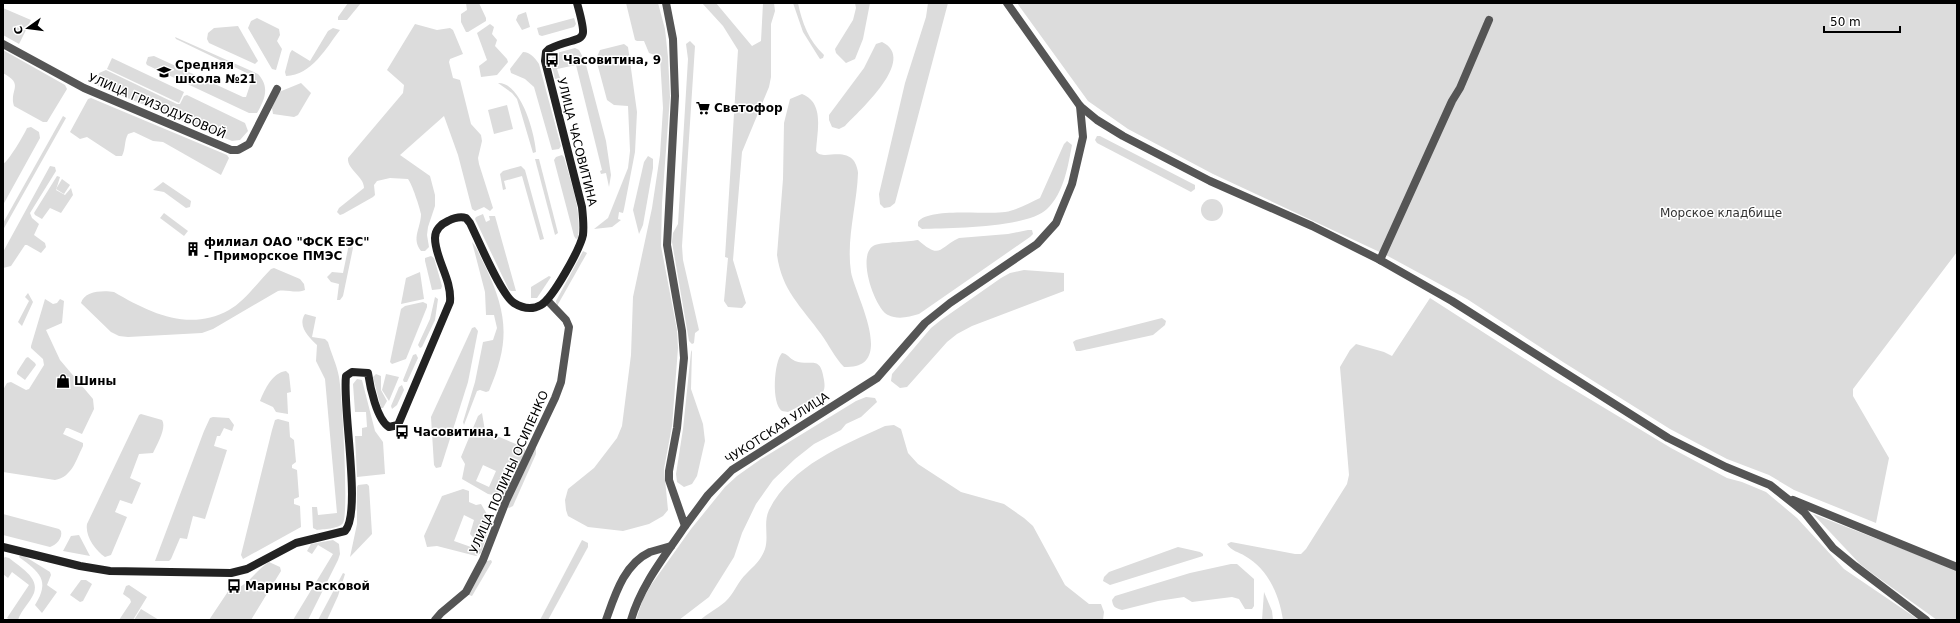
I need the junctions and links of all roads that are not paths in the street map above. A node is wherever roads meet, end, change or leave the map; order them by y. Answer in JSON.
{"nodes":[{"id":1,"x":577,"y":3,"type":"edge"},
{"id":2,"x":666,"y":3,"type":"edge"},
{"id":3,"x":1007,"y":3,"type":"edge"},
{"id":4,"x":1489,"y":20,"type":"dead end"},
{"id":5,"x":3,"y":44,"type":"edge"},
{"id":6,"x":277,"y":89,"type":"dead end"},
{"id":7,"x":1080,"y":106,"type":"junction"},
{"id":8,"x":1380,"y":260,"type":"junction"},
{"id":9,"x":547,"y":300,"type":"junction"},
{"id":10,"x":1787,"y":498,"type":"junction"},
{"id":11,"x":685,"y":526,"type":"junction"},
{"id":12,"x":671,"y":546,"type":"junction"},
{"id":13,"x":3,"y":547,"type":"edge"},
{"id":14,"x":1957,"y":567,"type":"edge"},
{"id":15,"x":435,"y":620,"type":"edge"},
{"id":16,"x":606,"y":620,"type":"edge"},
{"id":17,"x":631,"y":620,"type":"edge"},
{"id":18,"x":1926,"y":620,"type":"edge"}],
"edges":[{"from":1,"to":9,"type":"street","name":"УЛИЦА ЧАСОВИТИНА"},
{"from":2,"to":11,"type":"street"},
{"from":3,"to":7,"type":"street"},
{"from":4,"to":8,"type":"street"},
{"from":5,"to":6,"type":"street","name":"УЛИЦА ГРИЗОДУБОВОЙ"},
{"from":7,"to":8,"type":"street"},
{"from":7,"to":11,"type":"street","name":"ЧУКОТСКАЯ УЛИЦА"},
{"from":8,"to":10,"type":"street"},
{"from":9,"to":13,"type":"street"},
{"from":9,"to":15,"type":"street","name":"УЛИЦА ПОЛИНЫ ОСИПЕНКО"},
{"from":10,"to":14,"type":"street"},
{"from":10,"to":18,"type":"street"},
{"from":11,"to":12,"type":"street","name":"ЧУКОТСКАЯ УЛИЦА"},
{"from":12,"to":16,"type":"street"},
{"from":12,"to":17,"type":"street","name":"ЧУКОТСКАЯ УЛИЦА"}]}
